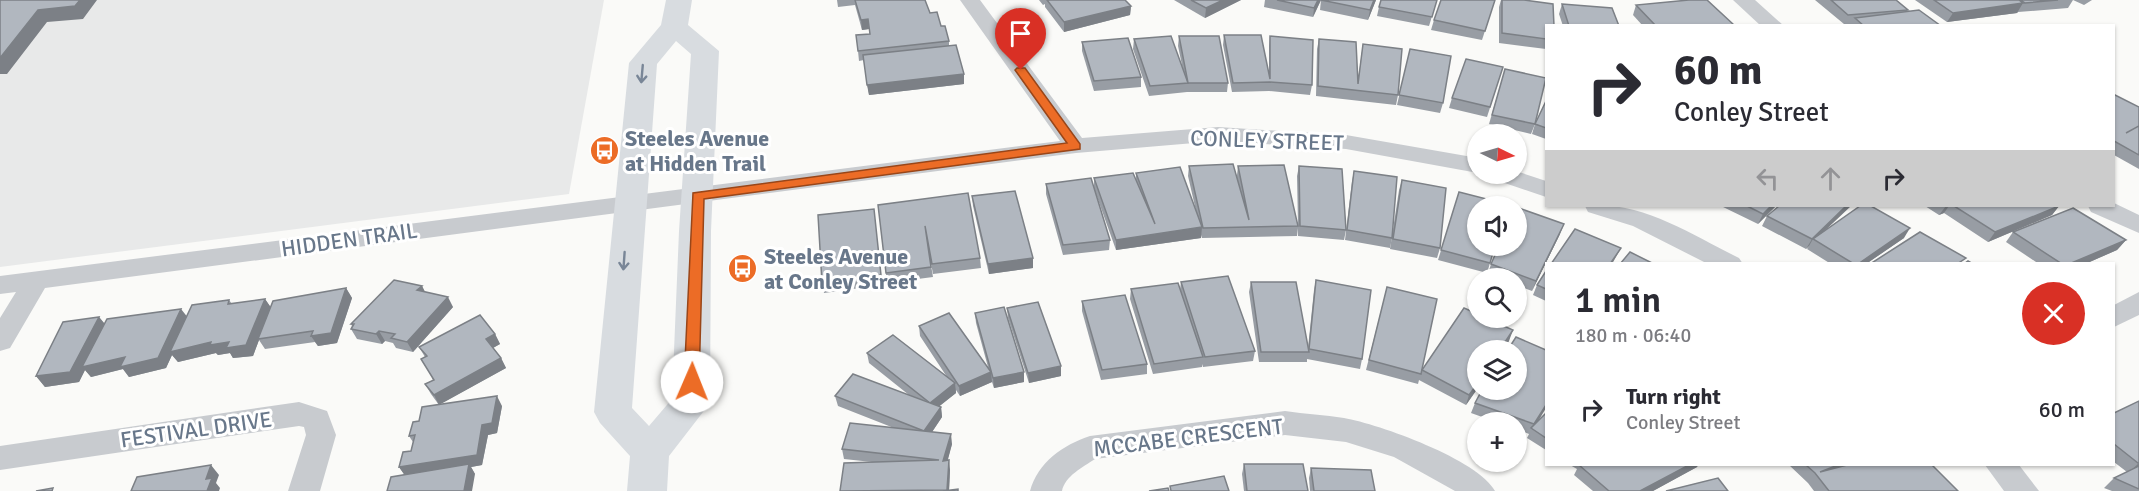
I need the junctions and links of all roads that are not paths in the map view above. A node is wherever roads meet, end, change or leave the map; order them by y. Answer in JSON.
{"nodes":[{"id":1,"x":970,"y":0,"type":"edge"},
{"id":2,"x":1743,"y":0,"type":"edge"},
{"id":3,"x":676,"y":14,"type":"edge"},
{"id":4,"x":1772,"y":24,"type":"edge"},
{"id":5,"x":1076,"y":146,"type":"junction"},
{"id":6,"x":1467,"y":164,"type":"edge"},
{"id":7,"x":1527,"y":183,"type":"edge"},
{"id":8,"x":1545,"y":189,"type":"edge"},
{"id":9,"x":698,"y":196,"type":"junction"},
{"id":10,"x":629,"y":203,"type":"junction"},
{"id":11,"x":1600,"y":207,"type":"edge"},
{"id":12,"x":2102,"y":207,"type":"edge"},
{"id":13,"x":2139,"y":225,"type":"edge"},
{"id":14,"x":1726,"y":262,"type":"edge"},
{"id":15,"x":36,"y":281,"type":"junction"},
{"id":16,"x":0,"y":285,"type":"edge"},
{"id":17,"x":2139,"y":302,"type":"edge"},
{"id":18,"x":2115,"y":316,"type":"edge"},
{"id":19,"x":0,"y":341,"type":"edge"},
{"id":20,"x":650,"y":452,"type":"junction"},
{"id":21,"x":0,"y":458,"type":"edge"},
{"id":22,"x":2001,"y":466,"type":"edge"},
{"id":23,"x":303,"y":491,"type":"edge"},
{"id":24,"x":647,"y":491,"type":"edge"},
{"id":25,"x":1046,"y":491,"type":"edge"},
{"id":26,"x":1479,"y":491,"type":"edge"},
{"id":27,"x":2023,"y":491,"type":"edge"}],
"edges":[{"from":1,"to":5,"type":"street"},
{"from":2,"to":4,"type":"street"},
{"from":3,"to":9,"type":"main road"},
{"from":3,"to":10,"type":"main road","one_way":true},
{"from":5,"to":6,"type":"street","name":"CONLEY STREET"},
{"from":5,"to":9,"type":"street","name":"CONLEY STREET"},
{"from":7,"to":8,"type":"street"},
{"from":9,"to":10,"type":"street","name":"HIDDEN TRAIL"},
{"from":9,"to":20,"type":"main road"},
{"from":10,"to":15,"type":"street","name":"HIDDEN TRAIL"},
{"from":10,"to":20,"type":"main road","one_way":true},
{"from":11,"to":14,"type":"street"},
{"from":12,"to":13,"type":"street"},
{"from":15,"to":16,"type":"street","name":"HIDDEN TRAIL"},
{"from":15,"to":19,"type":"street"},
{"from":17,"to":18,"type":"street"},
{"from":20,"to":24,"type":"main road"},
{"from":21,"to":23,"type":"street","name":"FESTIVAL DRIVE"},
{"from":22,"to":27,"type":"street"},
{"from":25,"to":26,"type":"street","name":"MCCABE CRESCENT"}]}
